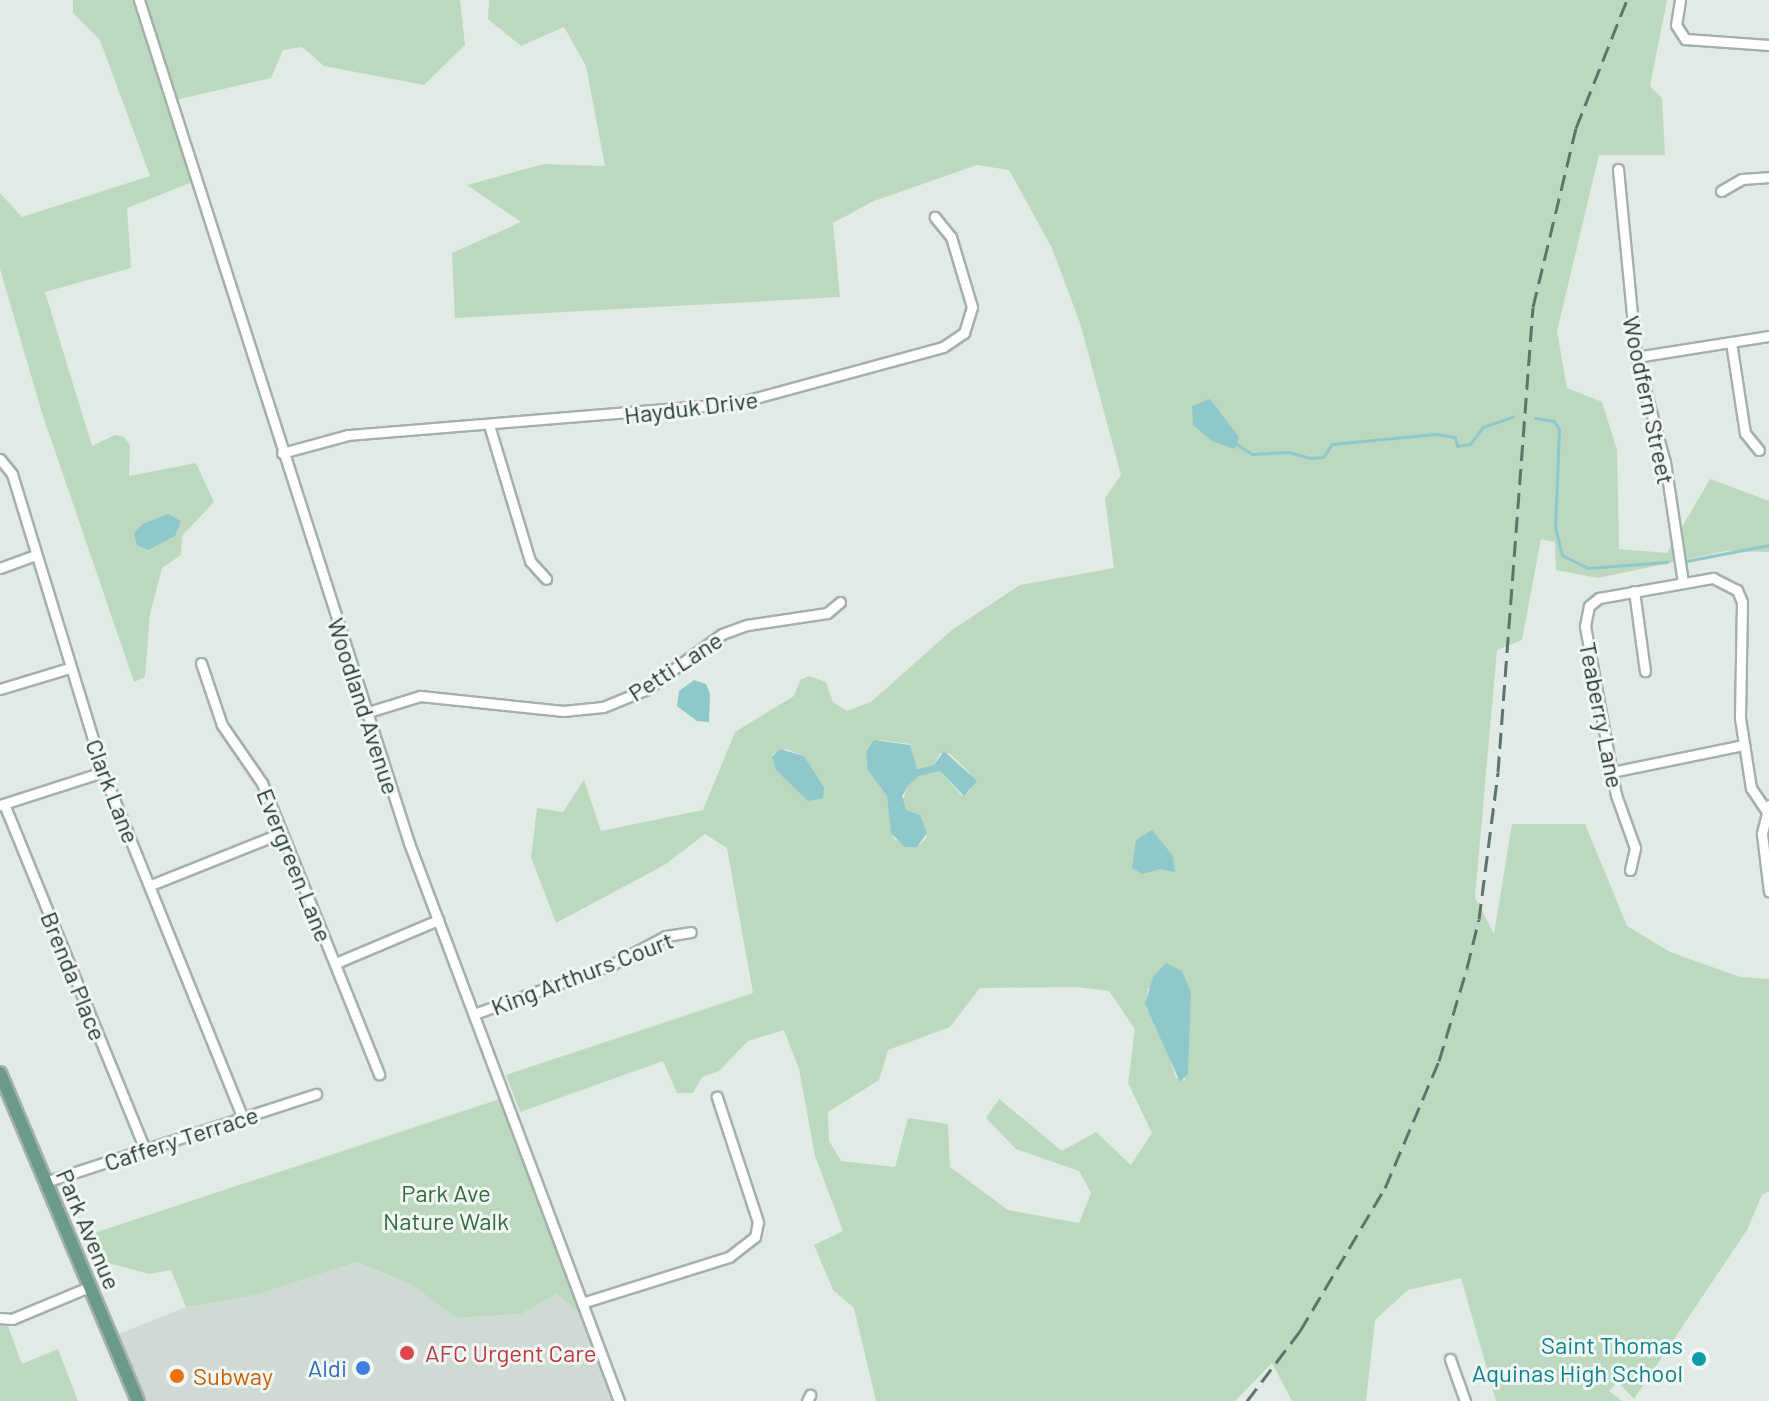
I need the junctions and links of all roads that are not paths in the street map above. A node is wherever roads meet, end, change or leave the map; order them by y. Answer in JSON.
{"nodes":[{"id":1,"x":139,"y":0,"type":"edge"},
{"id":2,"x":1680,"y":0,"type":"edge"},
{"id":3,"x":1769,"y":45,"type":"edge"},
{"id":4,"x":1618,"y":169,"type":"dead end"},
{"id":5,"x":1769,"y":177,"type":"edge"},
{"id":6,"x":1721,"y":191,"type":"dead end"},
{"id":7,"x":935,"y":217,"type":"dead end"},
{"id":8,"x":1769,"y":336,"type":"edge"},
{"id":9,"x":1731,"y":342,"type":"junction"},
{"id":10,"x":1636,"y":357,"type":"junction"},
{"id":11,"x":489,"y":425,"type":"junction"},
{"id":12,"x":1759,"y":450,"type":"dead end"},
{"id":13,"x":282,"y":453,"type":"junction"},
{"id":14,"x":0,"y":459,"type":"edge"},
{"id":15,"x":35,"y":555,"type":"junction"},
{"id":16,"x":0,"y":568,"type":"edge"},
{"id":17,"x":546,"y":579,"type":"dead end"},
{"id":18,"x":1683,"y":582,"type":"junction"},
{"id":19,"x":1634,"y":591,"type":"junction"},
{"id":20,"x":840,"y":602,"type":"dead end"},
{"id":21,"x":201,"y":663,"type":"dead end"},
{"id":22,"x":69,"y":668,"type":"junction"},
{"id":23,"x":1645,"y":671,"type":"dead end"},
{"id":24,"x":0,"y":689,"type":"edge"},
{"id":25,"x":365,"y":713,"type":"junction"},
{"id":26,"x":1744,"y":745,"type":"junction"},
{"id":27,"x":103,"y":772,"type":"junction"},
{"id":28,"x":1612,"y":772,"type":"junction"},
{"id":29,"x":2,"y":804,"type":"edge"},
{"id":30,"x":1767,"y":807,"type":"edge"},
{"id":31,"x":281,"y":833,"type":"junction"},
{"id":32,"x":1630,"y":870,"type":"dead end"},
{"id":33,"x":151,"y":885,"type":"junction"},
{"id":34,"x":1769,"y":892,"type":"edge"},
{"id":35,"x":438,"y":920,"type":"junction"},
{"id":36,"x":691,"y":932,"type":"dead end"},
{"id":37,"x":336,"y":963,"type":"junction"},
{"id":38,"x":474,"y":1014,"type":"junction"},
{"id":39,"x":0,"y":1073,"type":"edge"},
{"id":40,"x":379,"y":1074,"type":"dead end"},
{"id":41,"x":316,"y":1094,"type":"dead end"},
{"id":42,"x":717,"y":1097,"type":"dead end"},
{"id":43,"x":243,"y":1118,"type":"junction"},
{"id":44,"x":145,"y":1149,"type":"junction"},
{"id":45,"x":45,"y":1182,"type":"junction"},
{"id":46,"x":89,"y":1287,"type":"junction"},
{"id":47,"x":585,"y":1302,"type":"junction"},
{"id":48,"x":0,"y":1318,"type":"edge"},
{"id":49,"x":1450,"y":1359,"type":"dead end"},
{"id":50,"x":138,"y":1401,"type":"edge"},
{"id":51,"x":619,"y":1401,"type":"edge"},
{"id":52,"x":1465,"y":1401,"type":"edge"}],
"edges":[{"from":1,"to":13,"type":"street","name":"Woodland Avenue"},
{"from":2,"to":3,"type":"street"},
{"from":4,"to":10,"type":"street","name":"Woodfern Street"},
{"from":5,"to":6,"type":"street"},
{"from":7,"to":11,"type":"street","name":"Hayduk Drive"},
{"from":8,"to":9,"type":"street"},
{"from":9,"to":10,"type":"street"},
{"from":9,"to":12,"type":"street"},
{"from":10,"to":18,"type":"street","name":"Woodfern Street"},
{"from":11,"to":13,"type":"street","name":"Hayduk Drive"},
{"from":11,"to":17,"type":"street"},
{"from":13,"to":25,"type":"street","name":"Woodland Avenue"},
{"from":14,"to":15,"type":"street","name":"Clark Lane"},
{"from":15,"to":16,"type":"street"},
{"from":15,"to":22,"type":"street","name":"Clark Lane"},
{"from":18,"to":19,"type":"street","name":"Teaberry Lane"},
{"from":18,"to":26,"type":"street","name":"Teaberry Lane"},
{"from":19,"to":23,"type":"street"},
{"from":19,"to":28,"type":"street","name":"Teaberry Lane"},
{"from":20,"to":25,"type":"street","name":"Petti Lane"},
{"from":21,"to":31,"type":"street","name":"Evergreen Lane"},
{"from":22,"to":24,"type":"street"},
{"from":22,"to":27,"type":"street","name":"Clark Lane"},
{"from":25,"to":35,"type":"street","name":"Woodland Avenue"},
{"from":26,"to":28,"type":"street"},
{"from":26,"to":30,"type":"street","name":"Teaberry Lane"},
{"from":27,"to":29,"type":"street"},
{"from":27,"to":33,"type":"street","name":"Clark Lane"},
{"from":28,"to":32,"type":"street","name":"Teaberry Lane"},
{"from":29,"to":44,"type":"street","name":"Brenda Place"},
{"from":30,"to":34,"type":"street"},
{"from":31,"to":33,"type":"street"},
{"from":31,"to":37,"type":"street","name":"Evergreen Lane"},
{"from":33,"to":43,"type":"street","name":"Clark Lane"},
{"from":35,"to":37,"type":"street"},
{"from":35,"to":38,"type":"street","name":"Woodland Avenue"},
{"from":36,"to":38,"type":"street","name":"King Arthurs Court"},
{"from":37,"to":40,"type":"street","name":"Evergreen Lane"},
{"from":38,"to":47,"type":"street","name":"Woodland Avenue"},
{"from":39,"to":45,"type":"main road","name":"Park Avenue"},
{"from":41,"to":43,"type":"street","name":"Caffery Terrace"},
{"from":42,"to":47,"type":"street"},
{"from":43,"to":44,"type":"street","name":"Caffery Terrace"},
{"from":44,"to":45,"type":"street","name":"Caffery Terrace"},
{"from":45,"to":46,"type":"main road","name":"Park Avenue"},
{"from":46,"to":48,"type":"street"},
{"from":46,"to":50,"type":"main road","name":"Park Avenue"},
{"from":47,"to":51,"type":"street","name":"Woodland Avenue"},
{"from":49,"to":52,"type":"street"}]}
